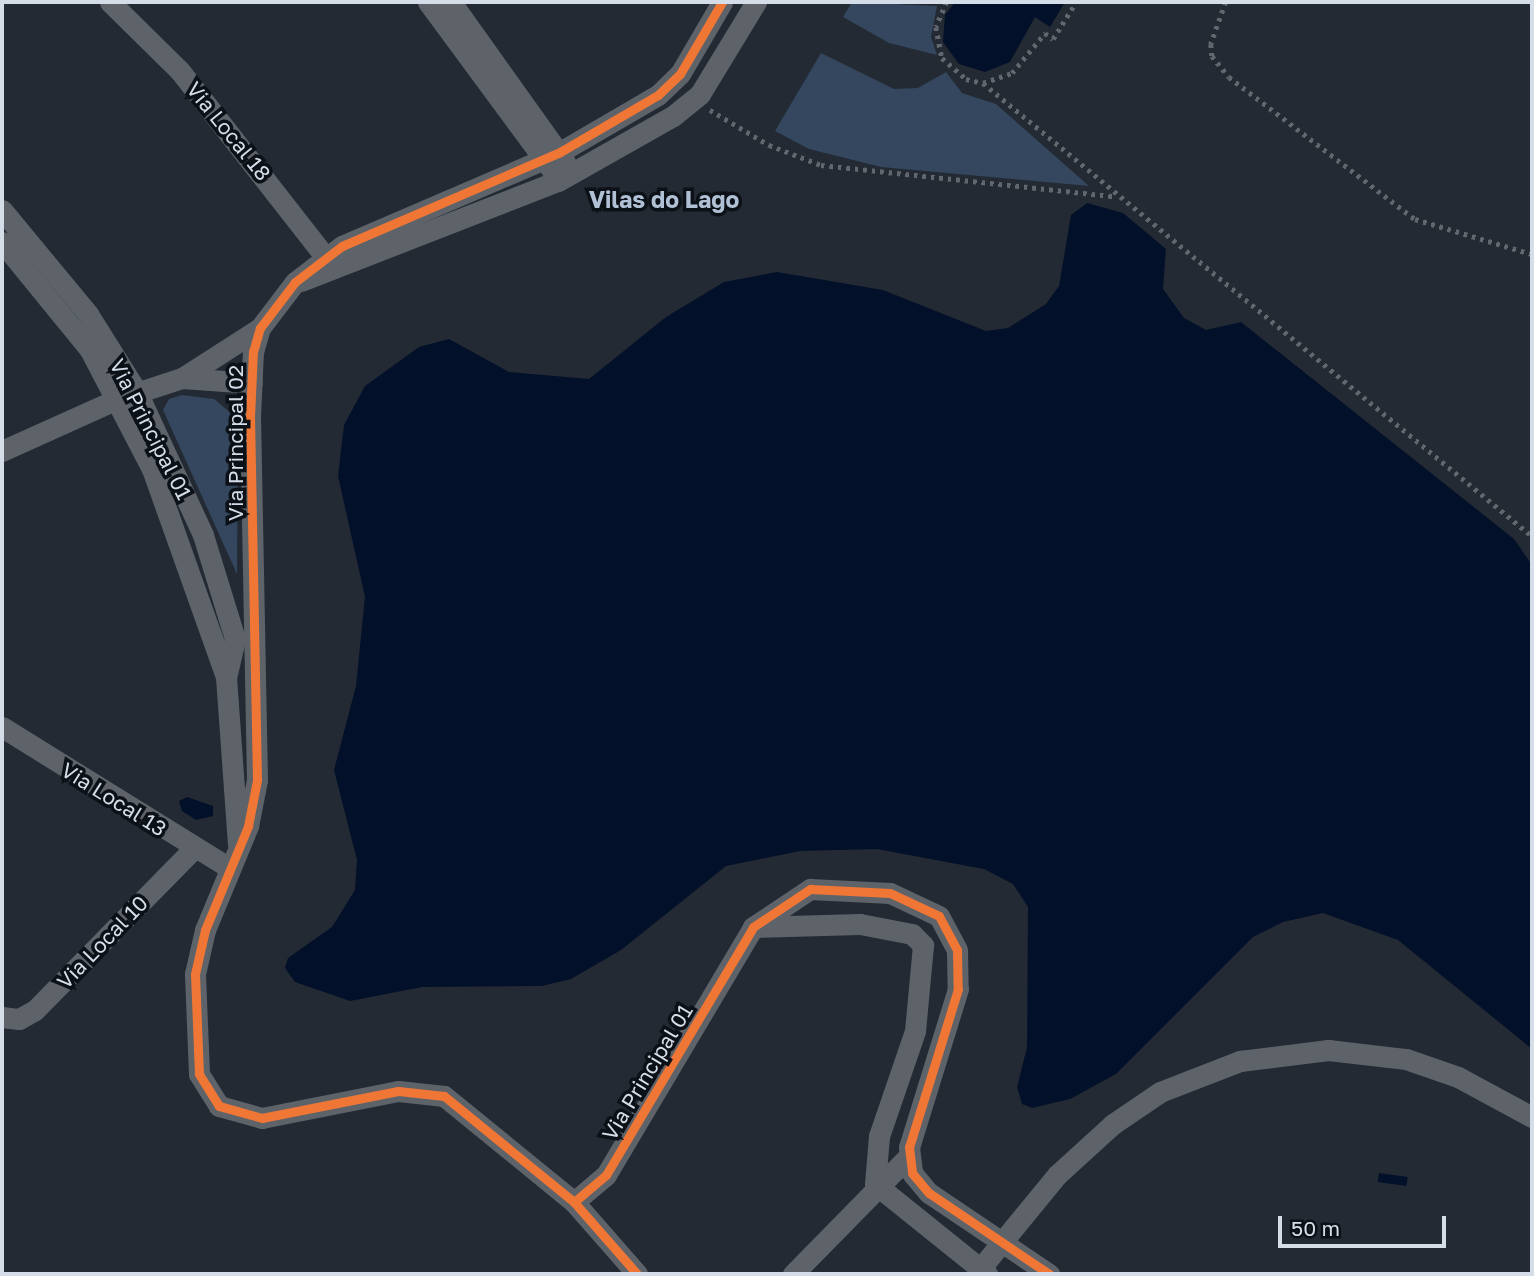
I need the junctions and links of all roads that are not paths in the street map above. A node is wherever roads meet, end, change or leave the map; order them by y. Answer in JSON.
{"nodes":[{"id":1,"x":110,"y":2,"type":"edge"},
{"id":2,"x":428,"y":2,"type":"edge"},
{"id":3,"x":451,"y":2,"type":"edge"},
{"id":4,"x":722,"y":2,"type":"edge"},
{"id":5,"x":756,"y":2,"type":"edge"},
{"id":6,"x":552,"y":155,"type":"junction"},
{"id":7,"x":564,"y":177,"type":"junction"},
{"id":8,"x":2,"y":210,"type":"edge"},
{"id":9,"x":2,"y":242,"type":"edge"},
{"id":10,"x":331,"y":263,"type":"junction"},
{"id":11,"x":260,"y":328,"type":"junction"},
{"id":12,"x":182,"y":378,"type":"junction"},
{"id":13,"x":251,"y":383,"type":"junction"},
{"id":14,"x":137,"y":392,"type":"junction"},
{"id":15,"x":115,"y":400,"type":"junction"},
{"id":16,"x":2,"y":451,"type":"edge"},
{"id":17,"x":226,"y":677,"type":"junction"},
{"id":18,"x":2,"y":727,"type":"edge"},
{"id":19,"x":238,"y":845,"type":"junction"},
{"id":20,"x":194,"y":848,"type":"junction"},
{"id":21,"x":229,"y":867,"type":"junction"},
{"id":22,"x":753,"y":927,"type":"junction"},
{"id":23,"x":957,"y":950,"type":"junction"},
{"id":24,"x":925,"y":957,"type":"junction"},
{"id":25,"x":2,"y":1017,"type":"edge"},
{"id":26,"x":1532,"y":1117,"type":"edge"},
{"id":27,"x":906,"y":1159,"type":"junction"},
{"id":28,"x":875,"y":1184,"type":"junction"},
{"id":29,"x":574,"y":1202,"type":"junction"},
{"id":30,"x":1000,"y":1243,"type":"junction"},
{"id":31,"x":984,"y":1272,"type":"edge"},
{"id":32,"x":637,"y":1274,"type":"edge"},
{"id":33,"x":793,"y":1274,"type":"edge"},
{"id":34,"x":1049,"y":1274,"type":"edge"}],
"edges":[{"from":1,"to":10,"type":"street","name":"Via Local 18"},
{"from":2,"to":6,"type":"street"},
{"from":3,"to":6,"type":"street"},
{"from":4,"to":6,"type":"street","name":"Via Principal 02"},
{"from":5,"to":7,"type":"street","name":"Via Principal 02"},
{"from":6,"to":7,"type":"street"},
{"from":6,"to":10,"type":"street","name":"Via Principal 02"},
{"from":7,"to":10,"type":"street","name":"Via Principal 02"},
{"from":8,"to":14,"type":"street","name":"Via Principal 01"},
{"from":9,"to":15,"type":"street","name":"Via Principal 01"},
{"from":10,"to":11,"type":"street","name":"Via Principal 02"},
{"from":11,"to":12,"type":"street"},
{"from":11,"to":13,"type":"street","name":"Via Principal 02"},
{"from":12,"to":13,"type":"street"},
{"from":12,"to":14,"type":"street"},
{"from":13,"to":19,"type":"street","name":"Via Principal 02"},
{"from":14,"to":15,"type":"street"},
{"from":14,"to":17,"type":"street","name":"Via Principal 01"},
{"from":15,"to":16,"type":"street"},
{"from":15,"to":17,"type":"street","name":"Via Principal 01"},
{"from":17,"to":19,"type":"street","name":"Via Principal 01"},
{"from":18,"to":20,"type":"street","name":"Via Local 13"},
{"from":19,"to":21,"type":"street","name":"Via Principal 01"},
{"from":20,"to":21,"type":"street","name":"Via Local 13"},
{"from":20,"to":25,"type":"street","name":"Via Local 10"},
{"from":21,"to":29,"type":"street","name":"Via Principal 01"},
{"from":22,"to":23,"type":"street","name":"Via Principal 01"},
{"from":22,"to":24,"type":"street"},
{"from":22,"to":29,"type":"street","name":"Via Principal 01"},
{"from":23,"to":24,"type":"street"},
{"from":23,"to":27,"type":"street","name":"Via Principal 01"},
{"from":24,"to":28,"type":"street"},
{"from":26,"to":30,"type":"street"},
{"from":27,"to":28,"type":"street"},
{"from":27,"to":30,"type":"street"},
{"from":28,"to":31,"type":"street"},
{"from":28,"to":33,"type":"street"},
{"from":29,"to":32,"type":"street"},
{"from":30,"to":31,"type":"street"},
{"from":30,"to":34,"type":"street"}]}
